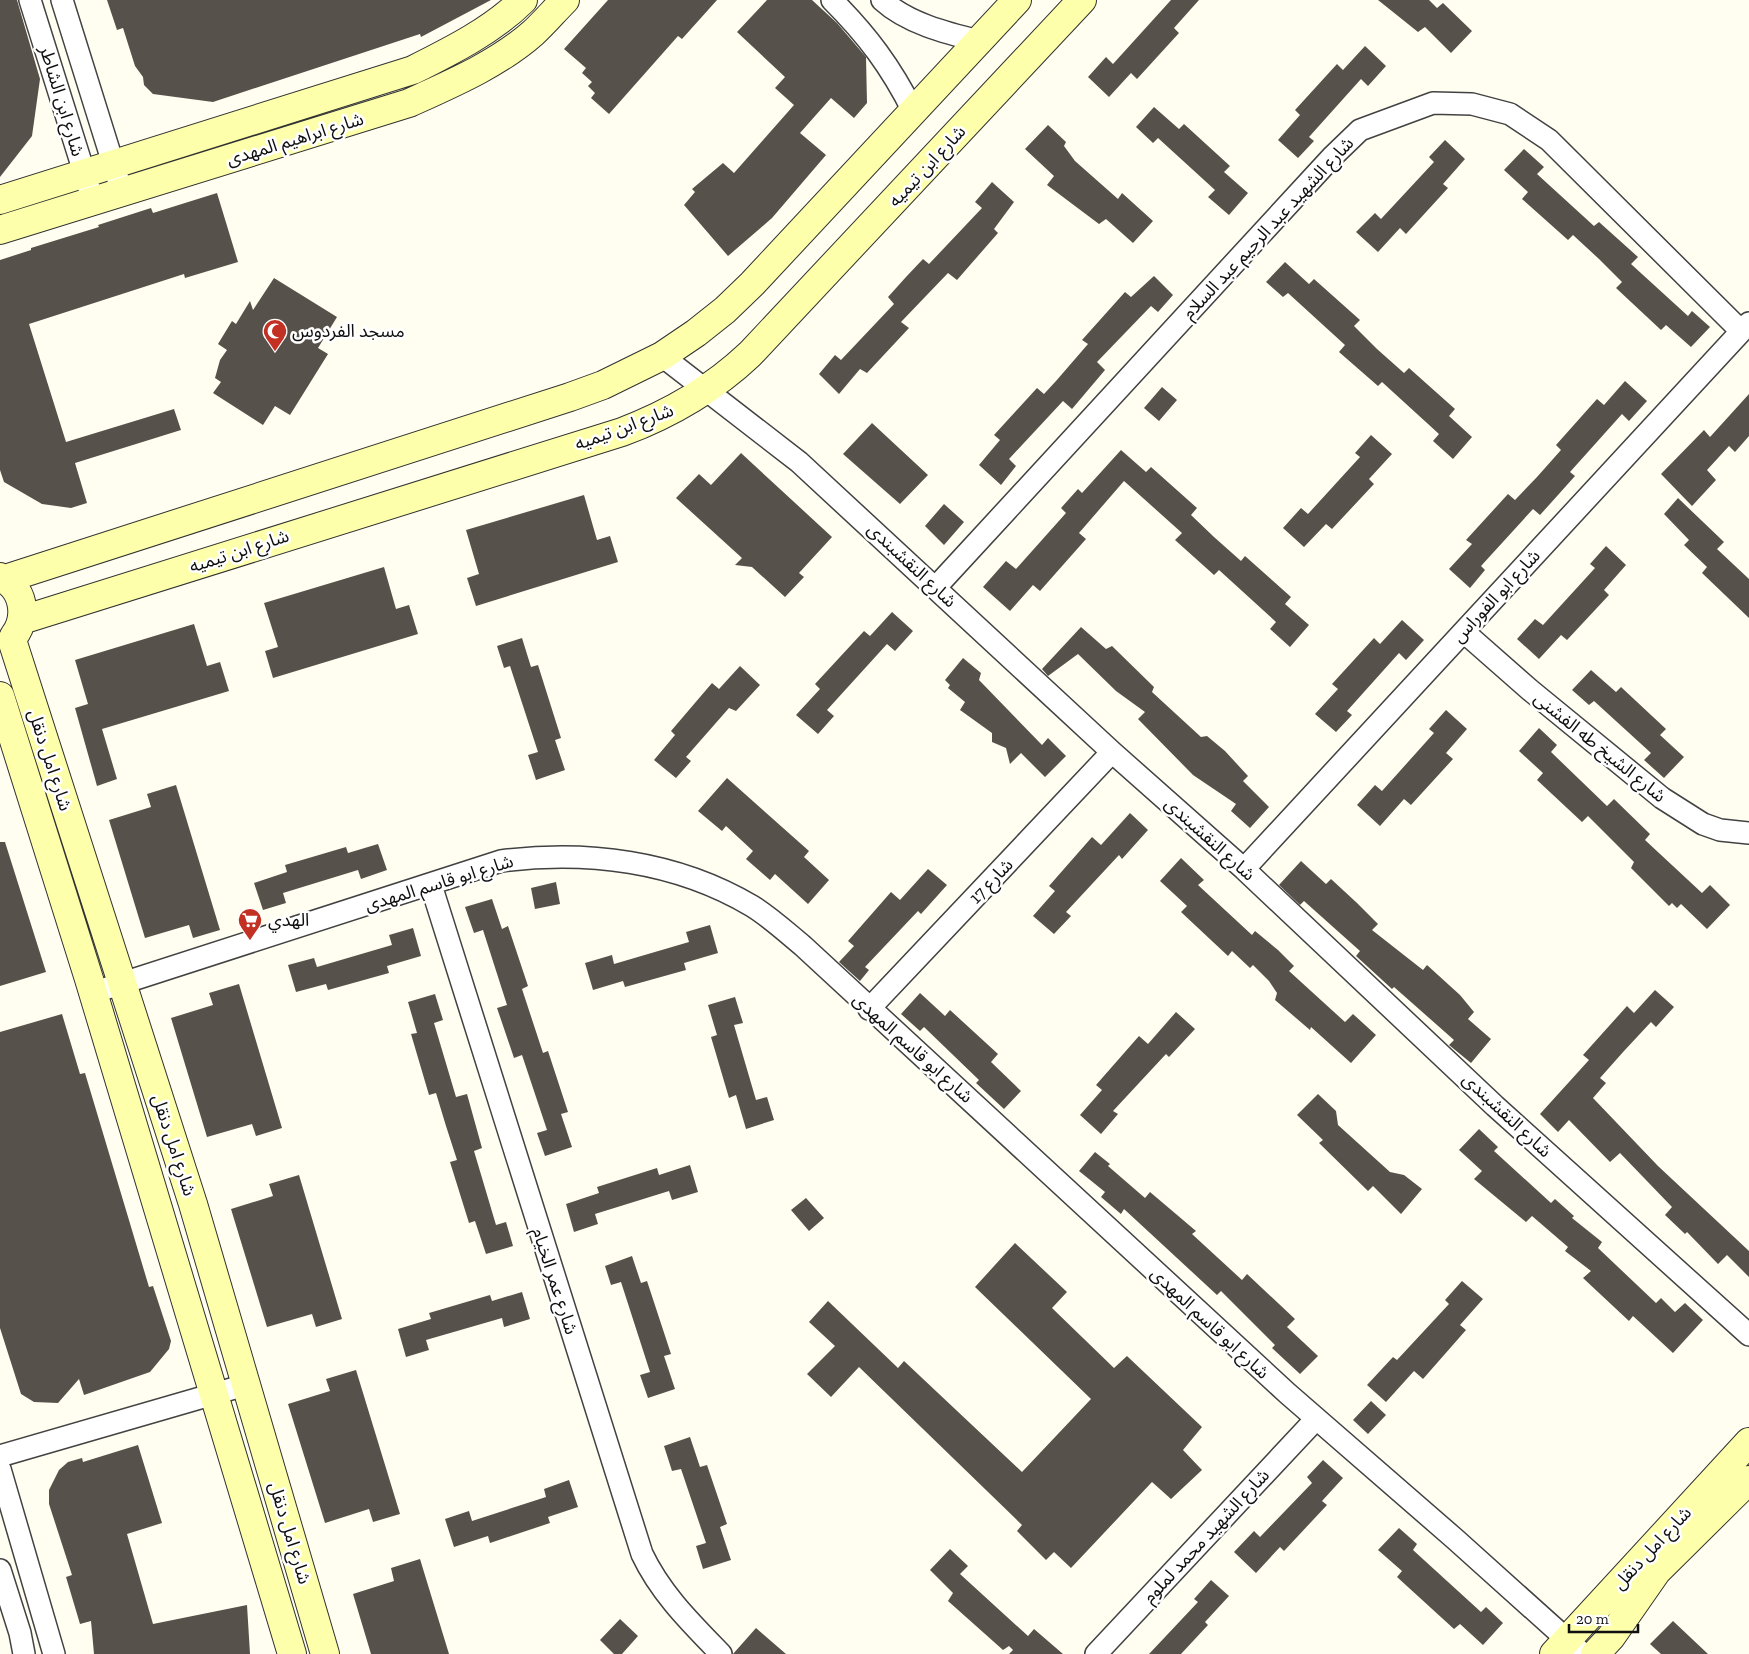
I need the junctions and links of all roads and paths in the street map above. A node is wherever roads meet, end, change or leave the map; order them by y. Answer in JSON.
{"nodes":[{"id":1,"x":30,"y":0,"type":"edge"},
{"id":2,"x":62,"y":0,"type":"edge"},
{"id":3,"x":523,"y":0,"type":"edge"},
{"id":4,"x":565,"y":0,"type":"edge"},
{"id":5,"x":832,"y":0,"type":"edge"},
{"id":6,"x":882,"y":0,"type":"edge"},
{"id":7,"x":1017,"y":0,"type":"edge"},
{"id":8,"x":1082,"y":0,"type":"edge"},
{"id":9,"x":979,"y":41,"type":"junction"},
{"id":10,"x":914,"y":111,"type":"junction"},
{"id":11,"x":114,"y":164,"type":"junction"},
{"id":12,"x":84,"y":173,"type":"junction"},
{"id":13,"x":122,"y":192,"type":"junction"},
{"id":14,"x":0,"y":200,"type":"edge"},
{"id":15,"x":93,"y":201,"type":"junction"},
{"id":16,"x":0,"y":230,"type":"edge"},
{"id":17,"x":1745,"y":327,"type":"edge"},
{"id":18,"x":662,"y":356,"type":"junction"},
{"id":19,"x":705,"y":389,"type":"junction"},
{"id":20,"x":2,"y":578,"type":"edge"},
{"id":21,"x":936,"y":587,"type":"junction"},
{"id":22,"x":1464,"y":632,"type":"junction"},
{"id":23,"x":11,"y":636,"type":"edge"},
{"id":24,"x":0,"y":696,"type":"edge"},
{"id":25,"x":1112,"y":752,"type":"junction"},
{"id":26,"x":1749,"y":833,"type":"edge"},
{"id":27,"x":1244,"y":869,"type":"junction"},
{"id":28,"x":431,"y":885,"type":"junction"},
{"id":29,"x":123,"y":982,"type":"junction"},
{"id":30,"x":92,"y":993,"type":"junction"},
{"id":31,"x":869,"y":1009,"type":"junction"},
{"id":32,"x":1749,"y":1335,"type":"edge"},
{"id":33,"x":245,"y":1386,"type":"junction"},
{"id":34,"x":213,"y":1395,"type":"junction"},
{"id":35,"x":1316,"y":1419,"type":"junction"},
{"id":36,"x":1749,"y":1442,"type":"edge"},
{"id":37,"x":0,"y":1456,"type":"edge"},
{"id":38,"x":0,"y":1469,"type":"edge"},
{"id":39,"x":1749,"y":1480,"type":"edge"},
{"id":40,"x":0,"y":1570,"type":"edge"},
{"id":41,"x":1568,"y":1649,"type":"edge"},
{"id":42,"x":24,"y":1654,"type":"edge"},
{"id":43,"x":54,"y":1654,"type":"edge"},
{"id":44,"x":292,"y":1654,"type":"edge"},
{"id":45,"x":325,"y":1654,"type":"edge"},
{"id":46,"x":721,"y":1654,"type":"edge"},
{"id":47,"x":1096,"y":1654,"type":"edge"},
{"id":48,"x":1595,"y":1654,"type":"edge"}],
"edges":[{"from":1,"to":12,"type":"street","name":"شارع ابن الشاطر"},
{"from":2,"to":11,"type":"street","name":"شارع ابن الشاطر"},
{"from":3,"to":11,"type":"street","name":"شارع ابراهيم المهدى"},
{"from":4,"to":13,"type":"street","name":"شارع ابراهيم المهدى"},
{"from":5,"to":10,"type":"street"},
{"from":6,"to":9,"type":"street"},
{"from":7,"to":9,"type":"street"},
{"from":8,"to":19,"type":"street","name":"شارع ابن تيميه"},
{"from":9,"to":10,"type":"street"},
{"from":10,"to":18,"type":"street"},
{"from":11,"to":12,"type":"street","name":"شارع ابراهيم المهدى"},
{"from":11,"to":13,"type":"street","name":"شارع ابن الشاطر"},
{"from":12,"to":14,"type":"street","name":"شارع ابراهيم المهدى"},
{"from":12,"to":15,"type":"street","name":"شارع ابن الشاطر"},
{"from":13,"to":15,"type":"street","name":"شارع ابراهيم المهدى"},
{"from":15,"to":16,"type":"street","name":"شارع ابراهيم المهدى"},
{"from":17,"to":21,"type":"street","name":"شارع الشهيد عبد الرحيم عبد السلام"},
{"from":17,"to":22,"type":"street","name":"شارع ابو الفوراس"},
{"from":18,"to":19,"type":"street","name":"شارع النقشبندى"},
{"from":18,"to":20,"type":"street"},
{"from":19,"to":21,"type":"street","name":"شارع النقشبندى"},
{"from":19,"to":23,"type":"street","name":"شارع ابن تيميه"},
{"from":20,"to":23,"type":"street","name":"شارع امل دنقل"},
{"from":21,"to":25,"type":"street","name":"شارع النقشبندى"},
{"from":22,"to":26,"type":"street","name":"شارع الشيخ طه الفشنى"},
{"from":22,"to":27,"type":"street","name":"شارع ابو الفوراس"},
{"from":23,"to":29,"type":"street","name":"شارع امل دنقل"},
{"from":24,"to":30,"type":"street","name":"شارع امل دنقل"},
{"from":25,"to":27,"type":"street","name":"شارع النقشبندى"},
{"from":25,"to":31,"type":"street","name":"شارع 17"},
{"from":27,"to":32,"type":"street","name":"شارع النقشبندى"},
{"from":28,"to":29,"type":"street","name":"شارع ابو قاسم المهدى"},
{"from":28,"to":31,"type":"street","name":"شارع ابو قاسم المهدى"},
{"from":28,"to":46,"type":"street","name":"شارع عمر الخيام"},
{"from":29,"to":30,"type":"street","name":"شارع ابو قاسم المهدى"},
{"from":29,"to":33,"type":"street","name":"شارع امل دنقل"},
{"from":30,"to":34,"type":"street","name":"شارع امل دنقل"},
{"from":31,"to":35,"type":"street","name":"شارع ابو قاسم المهدى"},
{"from":33,"to":34,"type":"street"},
{"from":33,"to":45,"type":"street","name":"شارع امل دنقل"},
{"from":34,"to":37,"type":"street"},
{"from":34,"to":44,"type":"street","name":"شارع امل دنقل"},
{"from":35,"to":41,"type":"street","name":"شارع ابو قاسم المهدى"},
{"from":35,"to":47,"type":"street","name":"شارع الشهيد محمد لملوم"},
{"from":36,"to":41,"type":"street","name":"شارع امل دنقل"},
{"from":38,"to":43,"type":"street"},
{"from":39,"to":48,"type":"street","name":"شارع امل دنقل"},
{"from":40,"to":42,"type":"street"}]}
